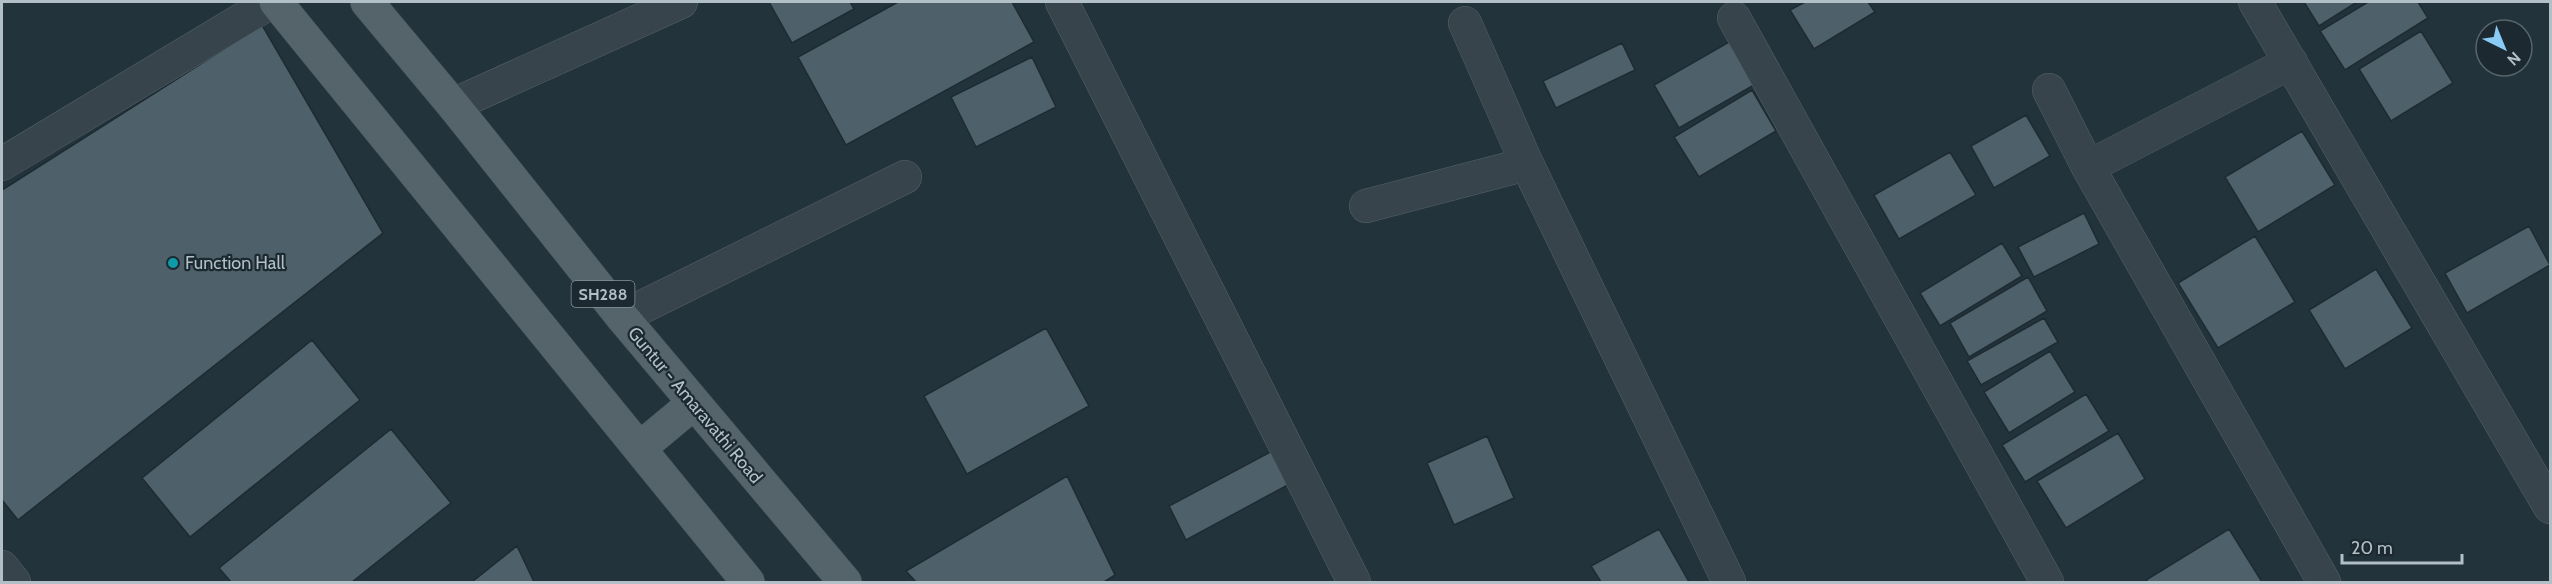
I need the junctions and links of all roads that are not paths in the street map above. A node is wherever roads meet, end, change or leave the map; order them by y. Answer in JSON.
{"nodes":[{"id":1,"x":273,"y":2,"type":"edge"},
{"id":2,"x":367,"y":2,"type":"edge"},
{"id":3,"x":681,"y":2,"type":"edge"},
{"id":4,"x":1062,"y":2,"type":"edge"},
{"id":5,"x":2255,"y":2,"type":"edge"},
{"id":6,"x":1734,"y":18,"type":"dead end"},
{"id":7,"x":1465,"y":23,"type":"dead end"},
{"id":8,"x":2291,"y":63,"type":"junction"},
{"id":9,"x":2049,"y":90,"type":"dead end"},
{"id":10,"x":453,"y":105,"type":"junction"},
{"id":11,"x":2,"y":164,"type":"edge"},
{"id":12,"x":1527,"y":164,"type":"junction"},
{"id":13,"x":2088,"y":167,"type":"junction"},
{"id":14,"x":905,"y":177,"type":"dead end"},
{"id":15,"x":1366,"y":206,"type":"dead end"},
{"id":16,"x":622,"y":317,"type":"junction"},
{"id":17,"x":694,"y":403,"type":"junction"},
{"id":18,"x":640,"y":448,"type":"junction"},
{"id":19,"x":2550,"y":507,"type":"edge"},
{"id":20,"x":2,"y":567,"type":"edge"},
{"id":21,"x":14,"y":582,"type":"edge"},
{"id":22,"x":748,"y":582,"type":"edge"},
{"id":23,"x":844,"y":582,"type":"edge"},
{"id":24,"x":1354,"y":582,"type":"edge"},
{"id":25,"x":1729,"y":582,"type":"edge"},
{"id":26,"x":2047,"y":582,"type":"edge"},
{"id":27,"x":2324,"y":582,"type":"edge"}],
"edges":[{"from":1,"to":11,"type":"street"},
{"from":1,"to":18,"type":"main road"},
{"from":2,"to":10,"type":"main road","name":"Guntur - Amaravathi Road","number":"SH288"},
{"from":3,"to":10,"type":"street"},
{"from":4,"to":24,"type":"street"},
{"from":5,"to":8,"type":"street"},
{"from":6,"to":26,"type":"street"},
{"from":7,"to":12,"type":"street"},
{"from":8,"to":13,"type":"street"},
{"from":8,"to":19,"type":"street"},
{"from":9,"to":13,"type":"street"},
{"from":10,"to":16,"type":"main road","name":"Guntur - Amaravathi Road","number":"SH288"},
{"from":12,"to":15,"type":"street"},
{"from":12,"to":25,"type":"street"},
{"from":13,"to":27,"type":"street"},
{"from":14,"to":16,"type":"street"},
{"from":16,"to":17,"type":"main road","name":"Guntur - Amaravathi Road","number":"SH288"},
{"from":17,"to":18,"type":"main road"},
{"from":17,"to":23,"type":"main road","name":"Guntur - Amaravathi Road","number":"SH288"},
{"from":18,"to":22,"type":"main road"},
{"from":20,"to":21,"type":"street"}]}
